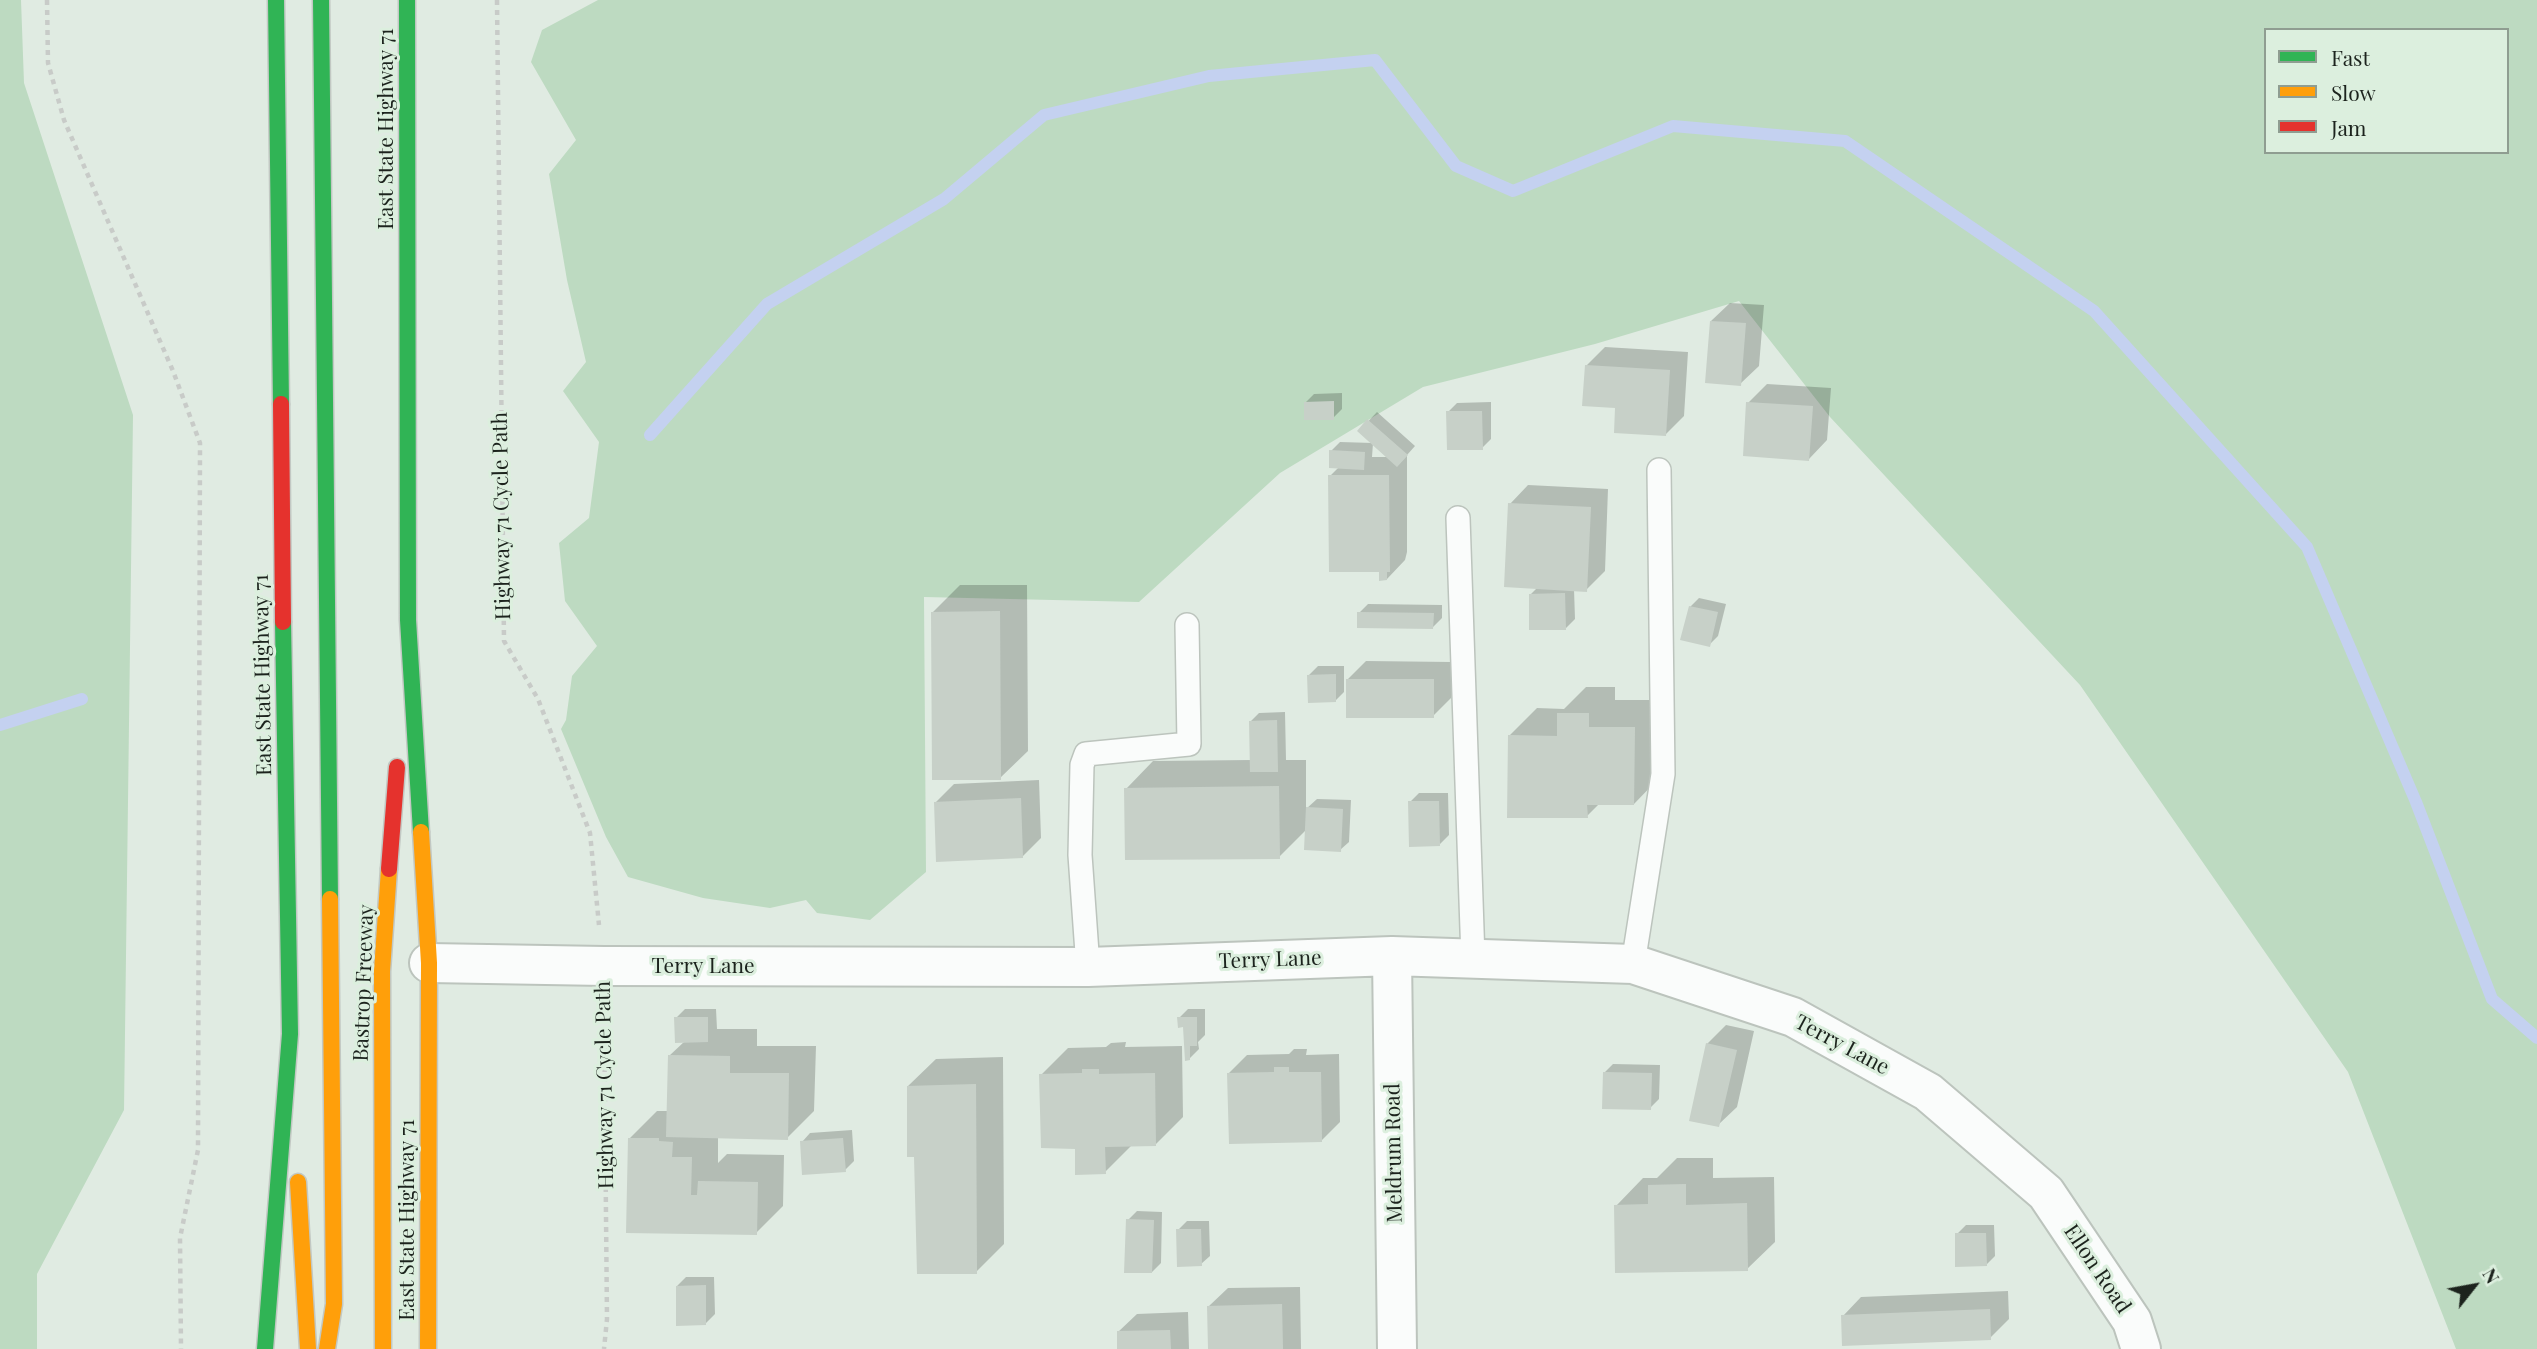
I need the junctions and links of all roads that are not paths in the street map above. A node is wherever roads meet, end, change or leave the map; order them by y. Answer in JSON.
{"nodes":[{"id":1,"x":276,"y":0,"type":"edge"},
{"id":2,"x":321,"y":0,"type":"edge"},
{"id":3,"x":407,"y":0,"type":"edge"},
{"id":4,"x":1660,"y":471,"type":"dead end"},
{"id":5,"x":1458,"y":518,"type":"dead end"},
{"id":6,"x":408,"y":620,"type":"junction"},
{"id":7,"x":1187,"y":625,"type":"dead end"},
{"id":8,"x":1392,"y":956,"type":"junction"},
{"id":9,"x":1473,"y":959,"type":"junction"},
{"id":10,"x":429,"y":963,"type":"junction"},
{"id":11,"x":1633,"y":964,"type":"junction"},
{"id":12,"x":1088,"y":967,"type":"junction"},
{"id":13,"x":290,"y":1034,"type":"junction"},
{"id":14,"x":2046,"y":1193,"type":"joint"},
{"id":15,"x":265,"y":1349,"type":"edge"},
{"id":16,"x":308,"y":1349,"type":"edge"},
{"id":17,"x":327,"y":1349,"type":"edge"},
{"id":18,"x":383,"y":1349,"type":"edge"},
{"id":19,"x":428,"y":1349,"type":"edge"},
{"id":20,"x":1397,"y":1349,"type":"edge"},
{"id":21,"x":2141,"y":1349,"type":"edge"}],
"edges":[{"from":1,"to":13,"type":"highway","name":"East State Highway 71"},
{"from":2,"to":17,"type":"highway"},
{"from":3,"to":6,"type":"highway","name":"East State Highway 71"},
{"from":4,"to":11,"type":"lane"},
{"from":5,"to":9,"type":"lane"},
{"from":6,"to":10,"type":"highway","name":"East State Highway 71"},
{"from":6,"to":18,"type":"highway","name":"Bastrop Freeway"},
{"from":7,"to":12,"type":"lane"},
{"from":8,"to":9,"type":"street","name":"Terry Lane"},
{"from":8,"to":12,"type":"street","name":"Terry Lane"},
{"from":8,"to":20,"type":"street","name":"Meldrum Road"},
{"from":9,"to":11,"type":"street","name":"Terry Lane"},
{"from":10,"to":12,"type":"street","name":"Terry Lane"},
{"from":10,"to":19,"type":"highway","name":"East State Highway 71"},
{"from":11,"to":14,"type":"street","name":"Terry Lane"},
{"from":13,"to":15,"type":"highway","name":"East State Highway 71"},
{"from":13,"to":16,"type":"highway"},
{"from":14,"to":21,"type":"street","name":"Ellon Road"}]}
